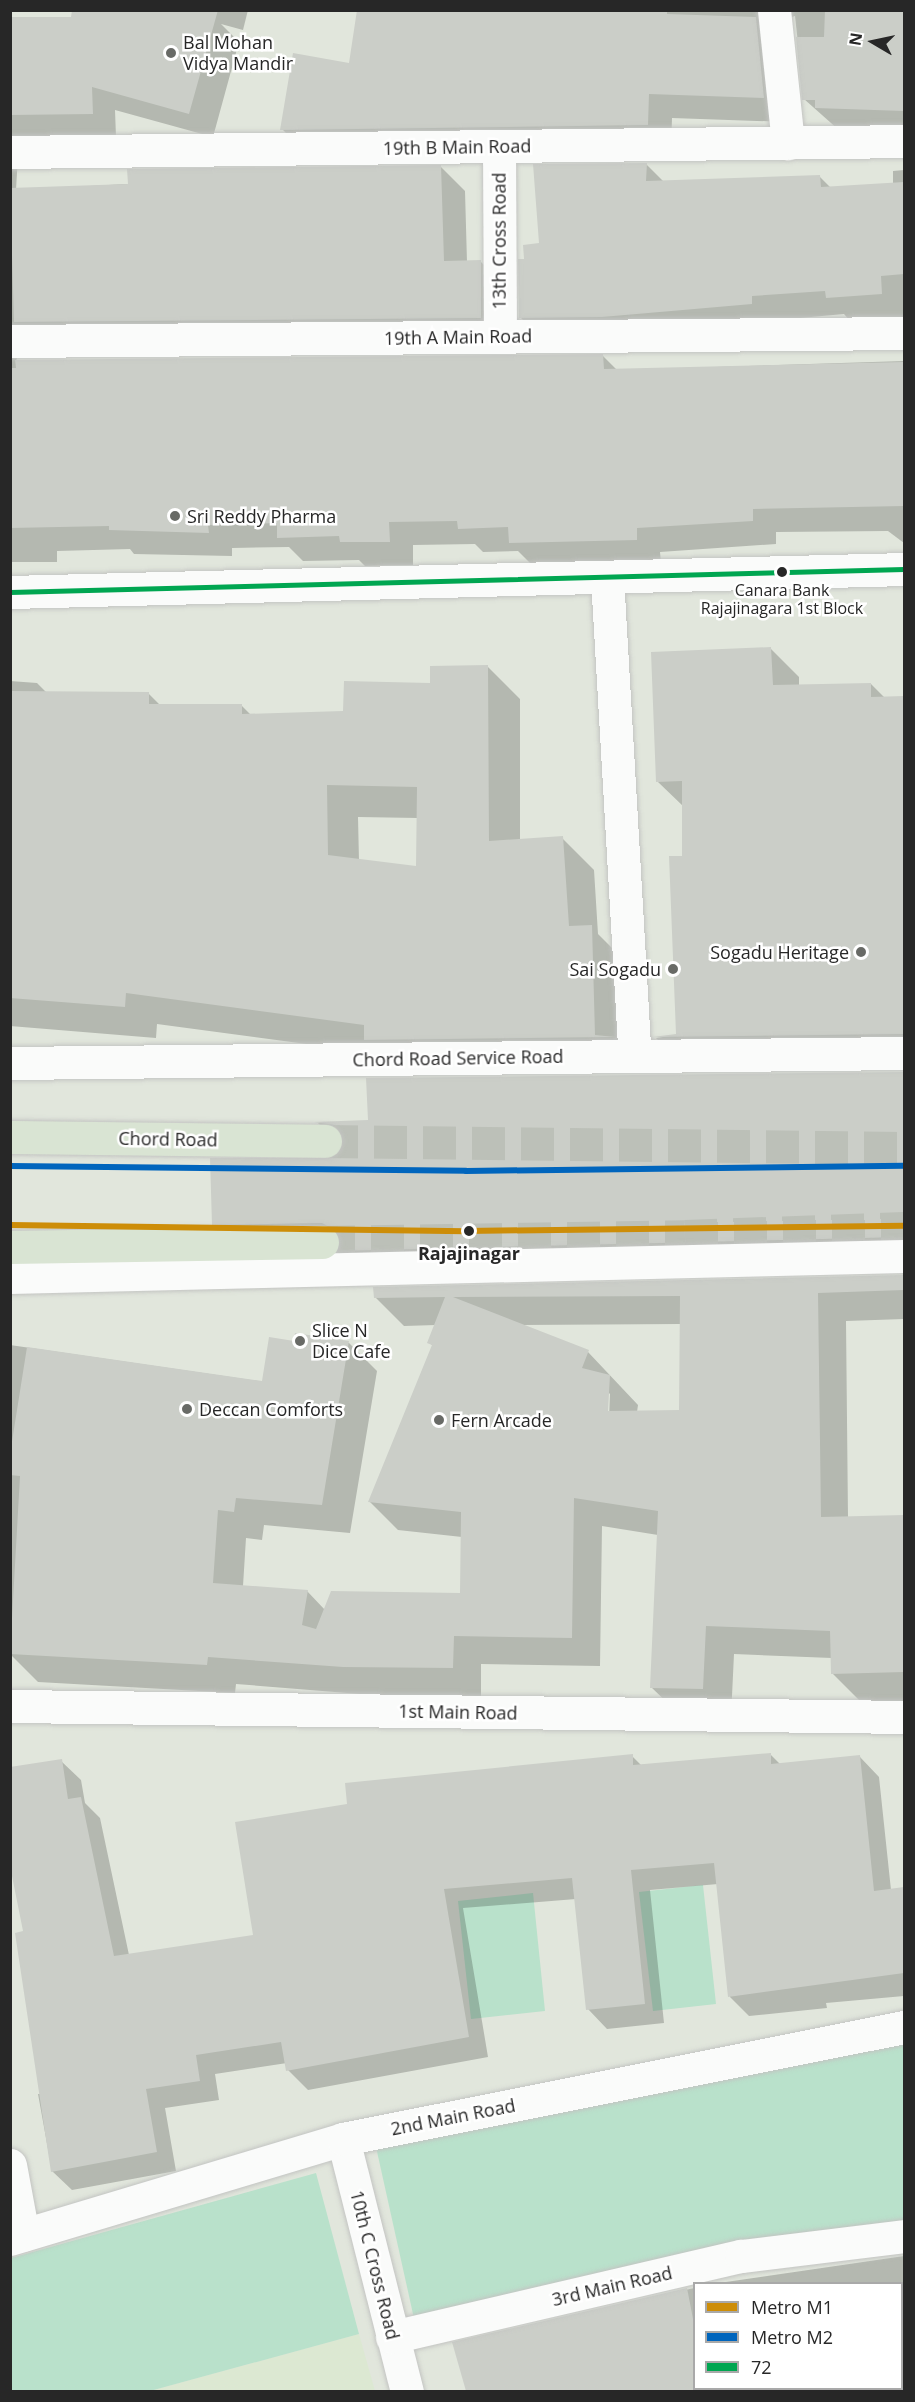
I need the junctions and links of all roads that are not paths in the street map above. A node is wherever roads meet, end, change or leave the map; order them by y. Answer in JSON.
{"nodes":[{"id":1,"x":774,"y":10,"type":"edge"},
{"id":2,"x":904,"y":141,"type":"edge"},
{"id":3,"x":788,"y":143,"type":"junction"},
{"id":4,"x":499,"y":146,"type":"junction"},
{"id":5,"x":10,"y":152,"type":"edge"},
{"id":6,"x":904,"y":333,"type":"edge"},
{"id":7,"x":500,"y":336,"type":"junction"},
{"id":8,"x":10,"y":341,"type":"edge"},
{"id":9,"x":904,"y":570,"type":"edge"},
{"id":10,"x":607,"y":578,"type":"junction"},
{"id":11,"x":10,"y":592,"type":"edge"},
{"id":12,"x":904,"y":1053,"type":"edge"},
{"id":13,"x":636,"y":1056,"type":"junction"},
{"id":14,"x":10,"y":1063,"type":"edge"},
{"id":15,"x":10,"y":1137,"type":"edge"},
{"id":16,"x":325,"y":1141,"type":"tunnel mouth"},
{"id":17,"x":322,"y":1242,"type":"tunnel mouth"},
{"id":18,"x":10,"y":1246,"type":"edge"},
{"id":19,"x":904,"y":1256,"type":"edge"},
{"id":20,"x":10,"y":1277,"type":"edge"},
{"id":21,"x":10,"y":1706,"type":"edge"},
{"id":22,"x":904,"y":1717,"type":"edge"},
{"id":23,"x":904,"y":2027,"type":"edge"},
{"id":24,"x":343,"y":2139,"type":"junction"},
{"id":25,"x":10,"y":2165,"type":"edge"},
{"id":26,"x":904,"y":2236,"type":"edge"},
{"id":27,"x":17,"y":2237,"type":"edge"},
{"id":28,"x":392,"y":2337,"type":"junction"},
{"id":29,"x":407,"y":2391,"type":"edge"}],
"edges":[{"from":1,"to":3,"type":"street"},
{"from":2,"to":3,"type":"street","name":"19th B Main Road"},
{"from":3,"to":4,"type":"street","name":"19th B Main Road"},
{"from":4,"to":5,"type":"street","name":"19th B Main Road"},
{"from":4,"to":7,"type":"street","name":"13th Cross Road"},
{"from":6,"to":7,"type":"street","name":"19th A Main Road"},
{"from":7,"to":8,"type":"street","name":"19th A Main Road"},
{"from":9,"to":10,"type":"street"},
{"from":10,"to":11,"type":"street"},
{"from":10,"to":13,"type":"street"},
{"from":12,"to":13,"type":"street","name":"Chord Road Service Road"},
{"from":13,"to":14,"type":"street","name":"Chord Road Service Road"},
{"from":15,"to":16,"type":"main road","name":"Chord Road"},
{"from":17,"to":18,"type":"main road"},
{"from":19,"to":20,"type":"street"},
{"from":21,"to":22,"type":"street","name":"1st Main Road"},
{"from":23,"to":24,"type":"street","name":"2nd Main Road"},
{"from":24,"to":27,"type":"street","name":"2nd Main Road"},
{"from":24,"to":28,"type":"street","name":"10th C Cross Road"},
{"from":25,"to":27,"type":"street"},
{"from":26,"to":28,"type":"street","name":"3rd Main Road"},
{"from":28,"to":29,"type":"street","name":"10th C Cross Road"}]}
